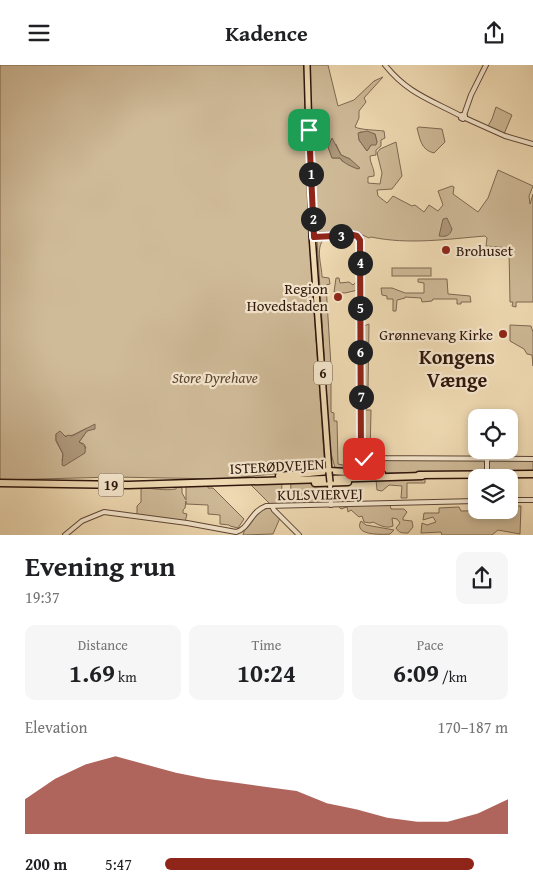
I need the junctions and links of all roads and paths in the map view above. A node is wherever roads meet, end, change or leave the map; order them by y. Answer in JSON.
{"nodes":[{"id":1,"x":307,"y":65,"type":"edge"},
{"id":2,"x":385,"y":65,"type":"edge"},
{"id":3,"x":486,"y":65,"type":"edge"},
{"id":4,"x":463,"y":116,"type":"junction"},
{"id":5,"x":533,"y":144,"type":"edge"},
{"id":6,"x":313,"y":236,"type":"junction"},
{"id":7,"x":468,"y":459,"type":"edge"},
{"id":8,"x":487,"y":459,"type":"edge"},
{"id":9,"x":518,"y":459,"type":"edge"},
{"id":10,"x":533,"y":459,"type":"edge"},
{"id":11,"x":487,"y":469,"type":"edge"},
{"id":12,"x":329,"y":472,"type":"junction"},
{"id":13,"x":533,"y":474,"type":"edge"},
{"id":14,"x":389,"y":476,"type":"junction"},
{"id":15,"x":272,"y":478,"type":"junction"},
{"id":16,"x":281,"y":480,"type":"junction"},
{"id":17,"x":223,"y":481,"type":"junction"},
{"id":18,"x":0,"y":483,"type":"edge"},
{"id":19,"x":330,"y":483,"type":"junction"},
{"id":20,"x":533,"y":500,"type":"edge"},
{"id":21,"x":468,"y":501,"type":"edge"},
{"id":22,"x":518,"y":501,"type":"edge"},
{"id":23,"x":331,"y":505,"type":"junction"},
{"id":24,"x":272,"y":506,"type":"junction"},
{"id":25,"x":65,"y":535,"type":"edge"},
{"id":26,"x":299,"y":535,"type":"edge"}],
"edges":[{"from":1,"to":6,"type":"main road"},
{"from":2,"to":4,"type":"street"},
{"from":3,"to":4,"type":"street"},
{"from":4,"to":5,"type":"street"},
{"from":6,"to":7,"type":"street"},
{"from":6,"to":12,"type":"main road","number":"6"},
{"from":8,"to":11,"type":"street"},
{"from":9,"to":10,"type":"street"},
{"from":12,"to":14,"type":"highway"},
{"from":12,"to":15,"type":"highway"},
{"from":12,"to":19,"type":"main road","number":"6","bridge":true},
{"from":13,"to":14,"type":"highway","name":"ISTERØDVEJEN"},
{"from":14,"to":15,"type":"highway","name":"ISTERØDVEJEN","number":"19"},
{"from":14,"to":16,"type":"highway","name":"ISTERØDVEJEN","number":"19"},
{"from":14,"to":19,"type":"highway"},
{"from":15,"to":17,"type":"highway","name":"ISTERØDVEJEN","number":"19"},
{"from":16,"to":17,"type":"highway","name":"ISTERØDVEJEN","number":"19"},
{"from":16,"to":19,"type":"highway"},
{"from":17,"to":18,"type":"highway","name":"ISTERØDVEJEN","number":"19"},
{"from":19,"to":23,"type":"street"},
{"from":20,"to":22,"type":"street"},
{"from":21,"to":23,"type":"street","name":"KULSVIERVEJ"},
{"from":23,"to":24,"type":"street","name":"KULSVIERVEJ"},
{"from":24,"to":25,"type":"street","name":"KULSVIERVEJ"},
{"from":24,"to":26,"type":"street"}]}
